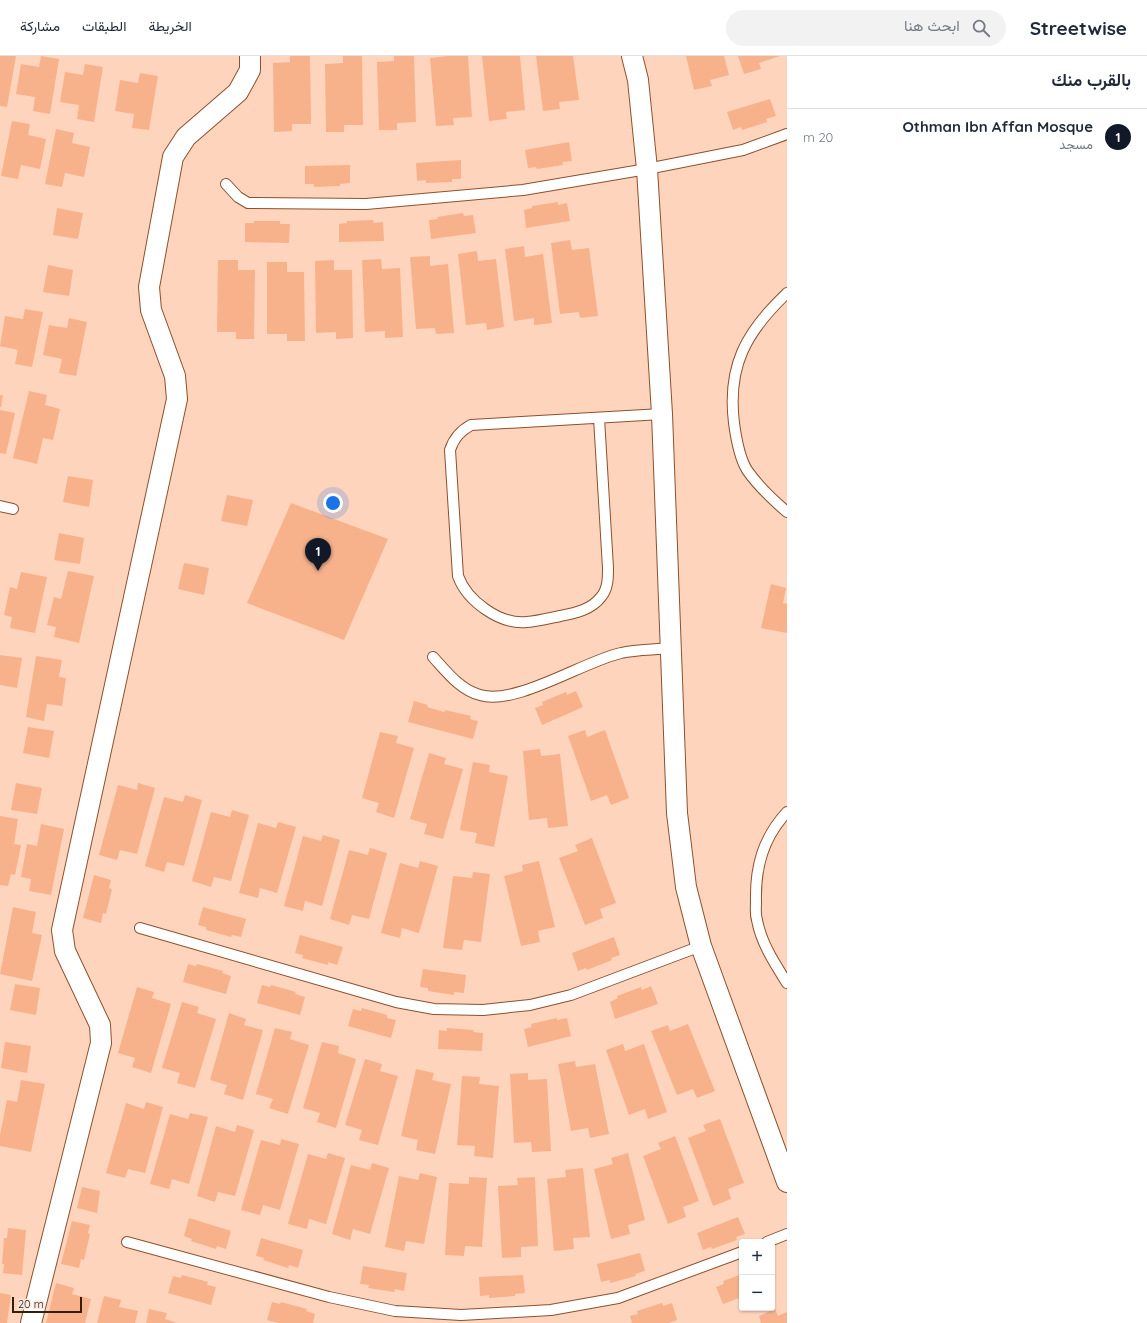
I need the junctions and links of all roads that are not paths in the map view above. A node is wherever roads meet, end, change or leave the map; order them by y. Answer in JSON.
{"nodes":[{"id":1,"x":250,"y":56,"type":"edge"},
{"id":2,"x":632,"y":56,"type":"edge"},
{"id":3,"x":787,"y":134,"type":"edge"},
{"id":4,"x":647,"y":169,"type":"junction"},
{"id":5,"x":226,"y":184,"type":"dead end"},
{"id":6,"x":787,"y":294,"type":"edge"},
{"id":7,"x":662,"y":414,"type":"junction"},
{"id":8,"x":599,"y":418,"type":"junction"},
{"id":9,"x":0,"y":506,"type":"edge"},
{"id":10,"x":13,"y":509,"type":"dead end"},
{"id":11,"x":787,"y":512,"type":"edge"},
{"id":12,"x":670,"y":648,"type":"junction"},
{"id":13,"x":433,"y":657,"type":"dead end"},
{"id":14,"x":787,"y":812,"type":"edge"},
{"id":15,"x":140,"y":928,"type":"dead end"},
{"id":16,"x":701,"y":946,"type":"junction"},
{"id":17,"x":787,"y":984,"type":"edge"},
{"id":18,"x":787,"y":1182,"type":"edge"},
{"id":19,"x":787,"y":1234,"type":"edge"},
{"id":20,"x":774,"y":1239,"type":"edge"},
{"id":21,"x":127,"y":1242,"type":"dead end"},
{"id":22,"x":739,"y":1253,"type":"edge"},
{"id":23,"x":31,"y":1323,"type":"edge"}],
"edges":[{"from":1,"to":23,"type":"street"},
{"from":2,"to":4,"type":"street"},
{"from":3,"to":4,"type":"lane"},
{"from":4,"to":5,"type":"lane"},
{"from":4,"to":7,"type":"street"},
{"from":6,"to":11,"type":"lane"},
{"from":7,"to":8,"type":"lane"},
{"from":7,"to":12,"type":"street"},
{"from":8,"to":8,"type":"lane"},
{"from":9,"to":10,"type":"lane"},
{"from":12,"to":13,"type":"lane"},
{"from":12,"to":16,"type":"street"},
{"from":14,"to":17,"type":"lane"},
{"from":15,"to":16,"type":"lane"},
{"from":16,"to":18,"type":"street"},
{"from":19,"to":20,"type":"lane"},
{"from":21,"to":22,"type":"lane"}]}
